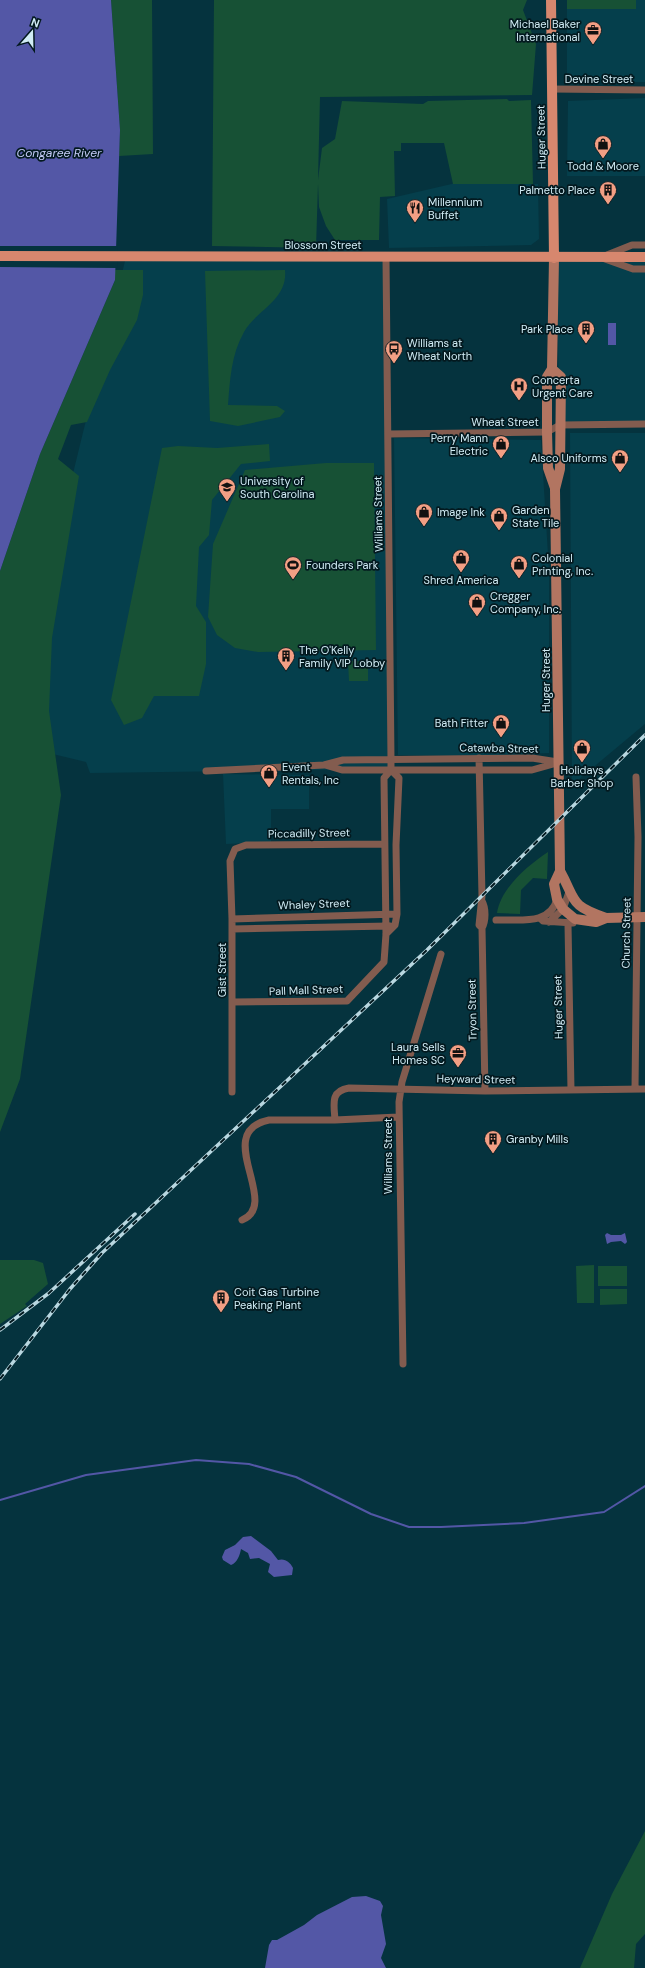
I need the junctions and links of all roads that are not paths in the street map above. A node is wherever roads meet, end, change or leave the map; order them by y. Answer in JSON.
{"nodes":[{"id":1,"x":551,"y":0,"type":"edge"},
{"id":2,"x":552,"y":89,"type":"junction"},
{"id":3,"x":645,"y":90,"type":"edge"},
{"id":4,"x":645,"y":245,"type":"edge"},
{"id":5,"x":0,"y":256,"type":"edge"},
{"id":6,"x":386,"y":258,"type":"junction"},
{"id":7,"x":554,"y":258,"type":"junction"},
{"id":8,"x":601,"y":258,"type":"junction"},
{"id":9,"x":645,"y":258,"type":"edge"},
{"id":10,"x":645,"y":270,"type":"edge"},
{"id":11,"x":552,"y":369,"type":"junction"},
{"id":12,"x":645,"y":424,"type":"edge"},
{"id":13,"x":560,"y":425,"type":"junction"},
{"id":14,"x":547,"y":432,"type":"junction"},
{"id":15,"x":388,"y":434,"type":"junction"},
{"id":16,"x":555,"y":489,"type":"junction"},
{"id":17,"x":479,"y":758,"type":"junction"},
{"id":18,"x":390,"y":759,"type":"junction"},
{"id":19,"x":558,"y":762,"type":"junction"},
{"id":20,"x":324,"y":765,"type":"junction"},
{"id":21,"x":206,"y":770,"type":"dead end"},
{"id":22,"x":391,"y":770,"type":"junction"},
{"id":23,"x":479,"y":770,"type":"junction"},
{"id":24,"x":636,"y":777,"type":"dead end"},
{"id":25,"x":642,"y":837,"type":"edge"},
{"id":26,"x":384,"y":844,"type":"junction"},
{"id":27,"x":235,"y":849,"type":"joint"},
{"id":28,"x":560,"y":871,"type":"junction"},
{"id":29,"x":569,"y":892,"type":"junction"},
{"id":30,"x":557,"y":899,"type":"junction"},
{"id":31,"x":563,"y":910,"type":"junction"},
{"id":32,"x":385,"y":914,"type":"junction"},
{"id":33,"x":397,"y":914,"type":"junction"},
{"id":34,"x":641,"y":917,"type":"edge"},
{"id":35,"x":540,"y":918,"type":"junction"},
{"id":36,"x":606,"y":918,"type":"junction"},
{"id":37,"x":232,"y":919,"type":"junction"},
{"id":38,"x":496,"y":920,"type":"dead end"},
{"id":39,"x":549,"y":922,"type":"junction"},
{"id":40,"x":586,"y":922,"type":"junction"},
{"id":41,"x":568,"y":924,"type":"junction"},
{"id":42,"x":395,"y":925,"type":"junction"},
{"id":43,"x":386,"y":926,"type":"junction"},
{"id":44,"x":232,"y":928,"type":"junction"},
{"id":45,"x":386,"y":934,"type":"junction"},
{"id":46,"x":441,"y":954,"type":"dead end"},
{"id":47,"x":233,"y":1002,"type":"junction"},
{"id":48,"x":401,"y":1089,"type":"junction"},
{"id":49,"x":635,"y":1089,"type":"junction"},
{"id":50,"x":645,"y":1089,"type":"edge"},
{"id":51,"x":571,"y":1090,"type":"junction"},
{"id":52,"x":484,"y":1091,"type":"junction"},
{"id":53,"x":232,"y":1092,"type":"dead end"},
{"id":54,"x":398,"y":1117,"type":"junction"},
{"id":55,"x":335,"y":1120,"type":"junction"},
{"id":56,"x":242,"y":1220,"type":"dead end"},
{"id":57,"x":403,"y":1364,"type":"dead end"}],
"edges":[{"from":1,"to":2,"type":"main road","name":"Huger Street"},
{"from":2,"to":3,"type":"street","name":"Devine Street"},
{"from":2,"to":7,"type":"main road","name":"Huger Street"},
{"from":4,"to":8,"type":"street"},
{"from":5,"to":6,"type":"main road","name":"Blossom Street"},
{"from":6,"to":7,"type":"main road","name":"Blossom Street"},
{"from":6,"to":15,"type":"street","name":"Williams Street"},
{"from":7,"to":8,"type":"main road","name":"Blossom Street"},
{"from":7,"to":11,"type":"main road","name":"Huger Street"},
{"from":8,"to":9,"type":"main road","name":"Blossom Street"},
{"from":8,"to":10,"type":"street"},
{"from":11,"to":13,"type":"main road","name":"Huger Street"},
{"from":11,"to":14,"type":"main road","name":"Huger Street"},
{"from":12,"to":13,"type":"street","name":"Wheat Street"},
{"from":13,"to":14,"type":"street","name":"Wheat Street"},
{"from":13,"to":16,"type":"main road","name":"Huger Street"},
{"from":14,"to":15,"type":"street","name":"Wheat Street"},
{"from":14,"to":16,"type":"main road","name":"Huger Street"},
{"from":15,"to":18,"type":"street","name":"Williams Street"},
{"from":16,"to":19,"type":"main road","name":"Huger Street"},
{"from":17,"to":18,"type":"street","name":"Catawba Street"},
{"from":17,"to":19,"type":"street","name":"Catawba Street"},
{"from":17,"to":23,"type":"street","name":"Tryon Street"},
{"from":18,"to":20,"type":"street","name":"Catawba Street"},
{"from":18,"to":22,"type":"street","name":"Williams Street"},
{"from":19,"to":23,"type":"street","name":"Catawba Street"},
{"from":19,"to":28,"type":"main road","name":"Huger Street"},
{"from":20,"to":21,"type":"street","name":"Catawba Street"},
{"from":20,"to":22,"type":"street","name":"Catawba Street"},
{"from":22,"to":23,"type":"street","name":"Catawba Street"},
{"from":22,"to":26,"type":"street","name":"Williams Street"},
{"from":22,"to":33,"type":"street","name":"Williams Street"},
{"from":23,"to":52,"type":"street","name":"Tryon Street"},
{"from":24,"to":25,"type":"street","name":"Church Street"},
{"from":25,"to":34,"type":"street","name":"Church Street"},
{"from":26,"to":27,"type":"street","name":"Piccadilly Street"},
{"from":26,"to":32,"type":"street","name":"Williams Street"},
{"from":27,"to":37,"type":"street","name":"Gist Street"},
{"from":28,"to":29,"type":"main road"},
{"from":28,"to":30,"type":"main road"},
{"from":29,"to":31,"type":"street"},
{"from":29,"to":36,"type":"main road"},
{"from":30,"to":31,"type":"main road"},
{"from":30,"to":35,"type":"street"},
{"from":31,"to":39,"type":"street"},
{"from":31,"to":40,"type":"main road"},
{"from":32,"to":33,"type":"street","name":"Whaley Street"},
{"from":32,"to":37,"type":"street","name":"Whaley Street"},
{"from":32,"to":43,"type":"street","name":"Williams Street"},
{"from":33,"to":42,"type":"street","name":"Williams Street"},
{"from":34,"to":36,"type":"main road"},
{"from":34,"to":49,"type":"street","name":"Church Street"},
{"from":35,"to":38,"type":"street"},
{"from":35,"to":39,"type":"street"},
{"from":36,"to":40,"type":"main road"},
{"from":37,"to":44,"type":"street","name":"Gist Street"},
{"from":39,"to":41,"type":"street"},
{"from":40,"to":41,"type":"street"},
{"from":41,"to":51,"type":"street","name":"Huger Street"},
{"from":42,"to":43,"type":"street","name":"Whaley Street"},
{"from":42,"to":45,"type":"street"},
{"from":43,"to":44,"type":"street","name":"Whaley Street"},
{"from":43,"to":45,"type":"street","name":"Williams Street"},
{"from":44,"to":47,"type":"street","name":"Gist Street"},
{"from":45,"to":47,"type":"street","name":"Pall Mall Street"},
{"from":46,"to":48,"type":"street","name":"Williams Street"},
{"from":47,"to":53,"type":"street","name":"Gist Street"},
{"from":48,"to":52,"type":"street","name":"Heyward Street"},
{"from":48,"to":54,"type":"street","name":"Williams Street"},
{"from":48,"to":55,"type":"street","name":"Heyward Street"},
{"from":49,"to":50,"type":"street","name":"Heyward Street"},
{"from":49,"to":51,"type":"street","name":"Heyward Street"},
{"from":51,"to":52,"type":"street","name":"Heyward Street"},
{"from":54,"to":55,"type":"street"},
{"from":54,"to":57,"type":"street","name":"Williams Street"},
{"from":55,"to":56,"type":"street"}]}
